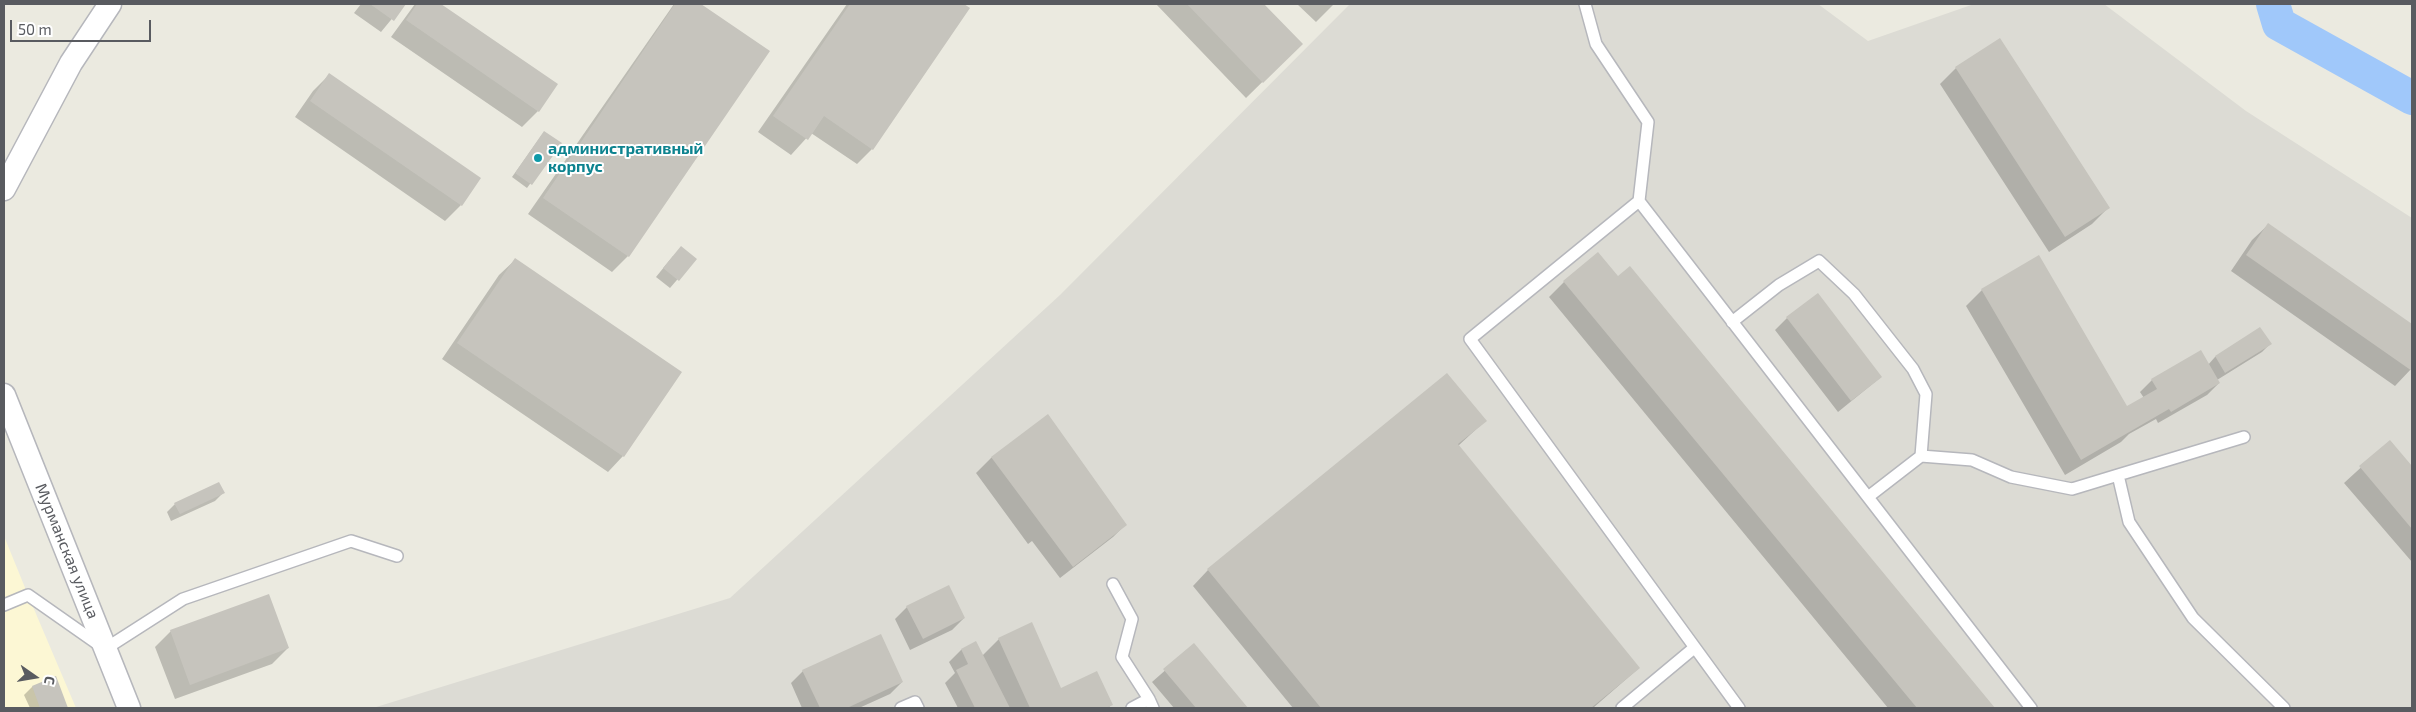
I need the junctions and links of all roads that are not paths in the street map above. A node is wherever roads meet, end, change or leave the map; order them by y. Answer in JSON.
{"nodes":[{"id":1,"x":110,"y":4,"type":"edge"},
{"id":2,"x":1586,"y":4,"type":"edge"},
{"id":3,"x":4,"y":189,"type":"edge"},
{"id":4,"x":1639,"y":201,"type":"junction"},
{"id":5,"x":1732,"y":322,"type":"junction"},
{"id":6,"x":4,"y":395,"type":"edge"},
{"id":7,"x":2244,"y":436,"type":"dead end"},
{"id":8,"x":1921,"y":456,"type":"junction"},
{"id":9,"x":2118,"y":475,"type":"junction"},
{"id":10,"x":1868,"y":497,"type":"junction"},
{"id":11,"x":397,"y":556,"type":"dead end"},
{"id":12,"x":1113,"y":584,"type":"dead end"},
{"id":13,"x":4,"y":605,"type":"edge"},
{"id":14,"x":1694,"y":648,"type":"junction"},
{"id":15,"x":105,"y":649,"type":"junction"},
{"id":16,"x":1151,"y":703,"type":"edge"},
{"id":17,"x":129,"y":708,"type":"edge"},
{"id":18,"x":901,"y":708,"type":"edge"},
{"id":19,"x":918,"y":708,"type":"edge"},
{"id":20,"x":1132,"y":708,"type":"edge"},
{"id":21,"x":1622,"y":708,"type":"edge"},
{"id":22,"x":1739,"y":708,"type":"edge"},
{"id":23,"x":2031,"y":708,"type":"edge"},
{"id":24,"x":2284,"y":708,"type":"edge"}],
"edges":[{"from":1,"to":3,"type":"street"},
{"from":2,"to":4,"type":"lane"},
{"from":4,"to":5,"type":"lane"},
{"from":4,"to":14,"type":"lane"},
{"from":5,"to":8,"type":"lane"},
{"from":5,"to":10,"type":"lane"},
{"from":6,"to":15,"type":"street","name":"Мурманская улица"},
{"from":7,"to":9,"type":"lane"},
{"from":8,"to":9,"type":"lane"},
{"from":8,"to":10,"type":"lane"},
{"from":9,"to":24,"type":"lane"},
{"from":10,"to":23,"type":"lane"},
{"from":11,"to":15,"type":"lane"},
{"from":12,"to":16,"type":"lane"},
{"from":13,"to":15,"type":"lane"},
{"from":14,"to":21,"type":"lane"},
{"from":14,"to":22,"type":"lane"},
{"from":15,"to":17,"type":"street","name":"Мурманская улица"},
{"from":16,"to":20,"type":"lane"},
{"from":18,"to":19,"type":"lane"}]}
